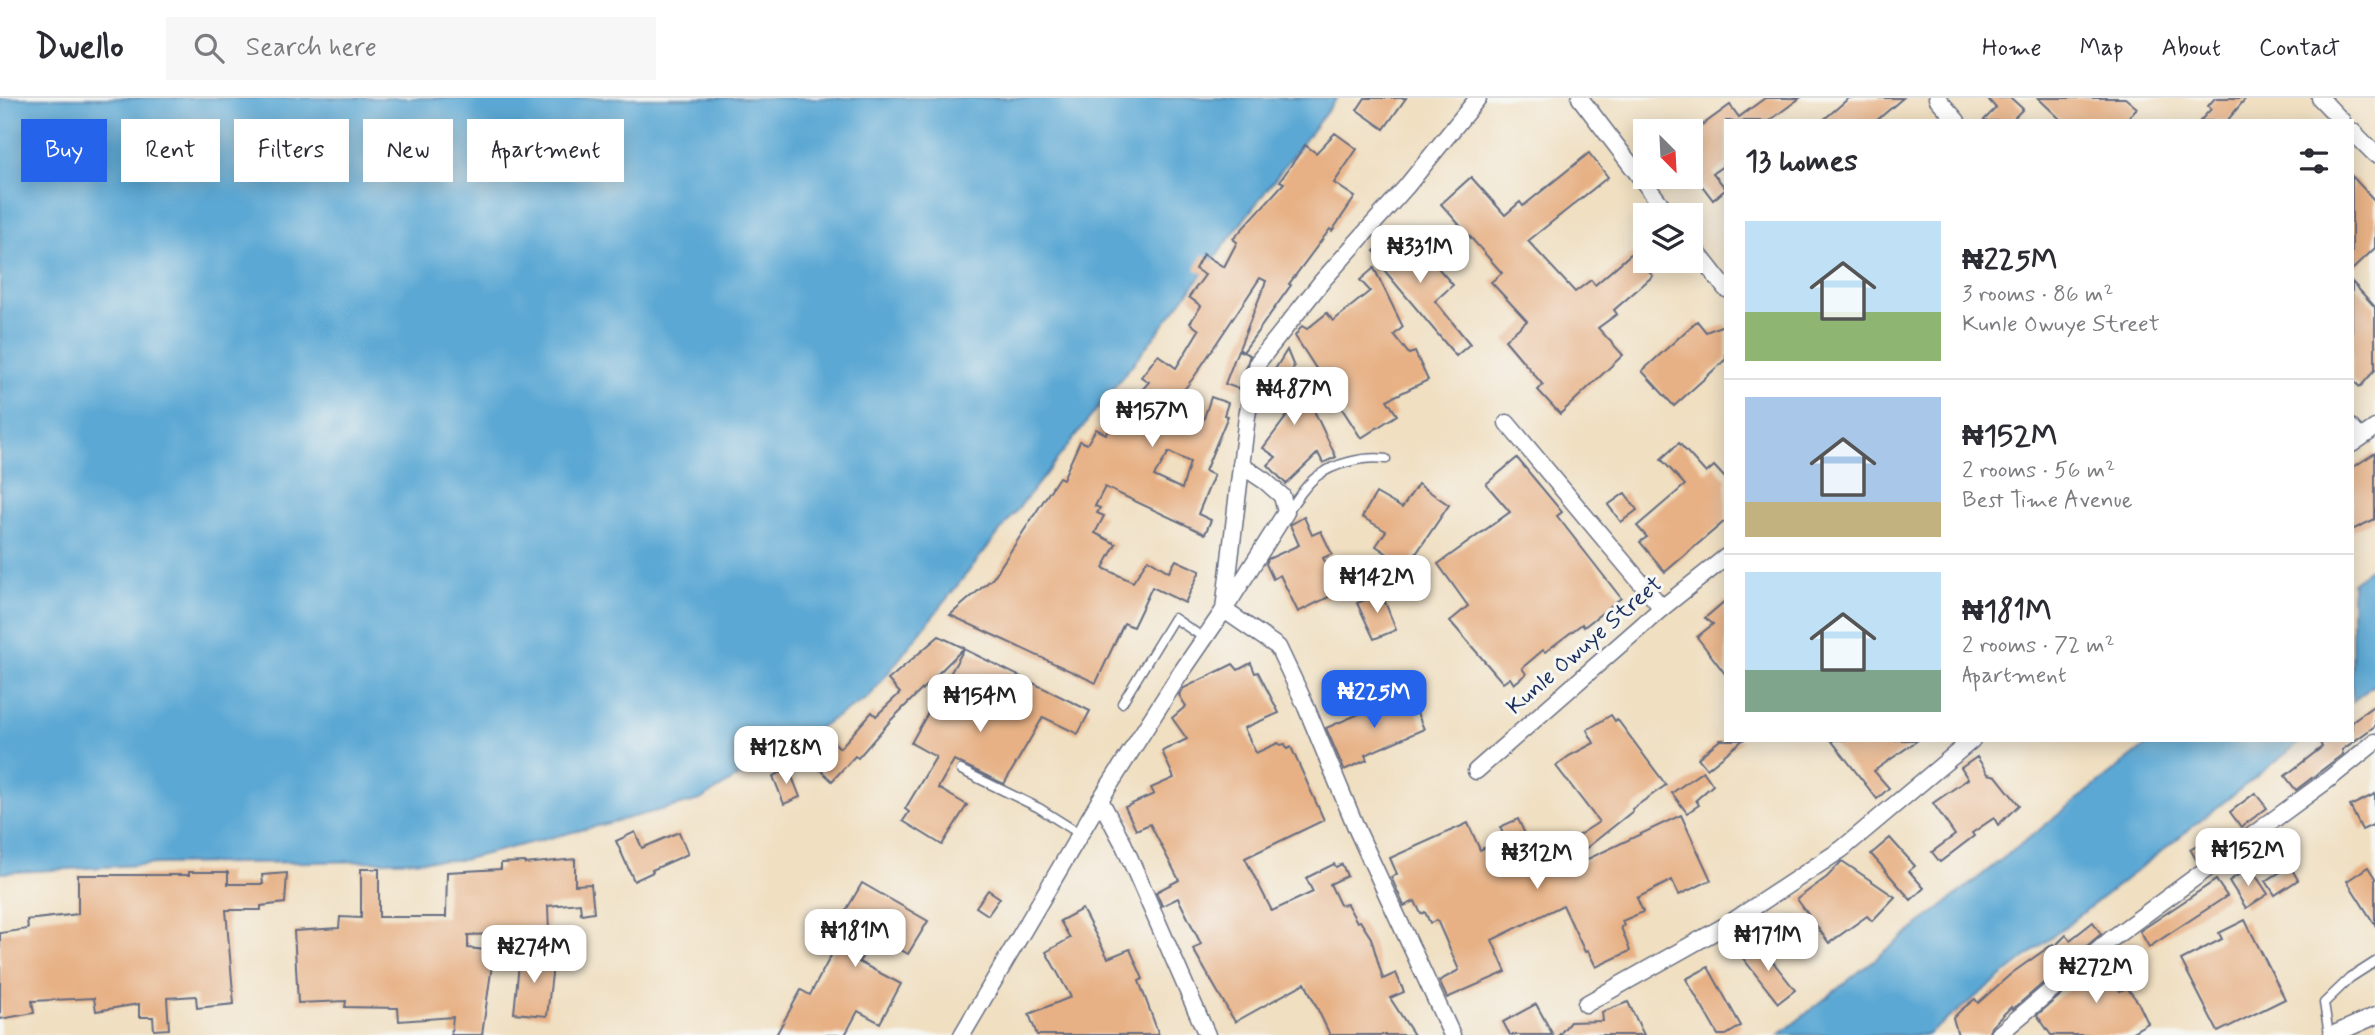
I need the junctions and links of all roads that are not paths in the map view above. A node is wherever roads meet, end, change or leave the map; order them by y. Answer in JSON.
{"nodes":[{"id":1,"x":1478,"y":98,"type":"edge"},
{"id":2,"x":1580,"y":98,"type":"edge"},
{"id":3,"x":1937,"y":98,"type":"edge"},
{"id":4,"x":2320,"y":98,"type":"edge"},
{"id":5,"x":1955,"y":119,"type":"edge"},
{"id":6,"x":2340,"y":119,"type":"edge"},
{"id":7,"x":2354,"y":133,"type":"edge"},
{"id":8,"x":2375,"y":154,"type":"edge"},
{"id":9,"x":1660,"y":203,"type":"edge"},
{"id":10,"x":1703,"y":260,"type":"edge"},
{"id":11,"x":1724,"y":286,"type":"edge"},
{"id":12,"x":1507,"y":423,"type":"dead end"},
{"id":13,"x":1386,"y":459,"type":"dead end"},
{"id":14,"x":1241,"y":465,"type":"junction"},
{"id":15,"x":1286,"y":512,"type":"junction"},
{"id":16,"x":1724,"y":559,"type":"edge"},
{"id":17,"x":1662,"y":608,"type":"junction"},
{"id":18,"x":1224,"y":610,"type":"junction"},
{"id":19,"x":1204,"y":638,"type":"junction"},
{"id":20,"x":1122,"y":703,"type":"dead end"},
{"id":21,"x":1970,"y":742,"type":"edge"},
{"id":22,"x":2375,"y":742,"type":"edge"},
{"id":23,"x":961,"y":769,"type":"dead end"},
{"id":24,"x":1476,"y":771,"type":"dead end"},
{"id":25,"x":1100,"y":800,"type":"junction"},
{"id":26,"x":1080,"y":834,"type":"junction"},
{"id":27,"x":2375,"y":962,"type":"edge"},
{"id":28,"x":1586,"y":1004,"type":"dead end"},
{"id":29,"x":2375,"y":1016,"type":"edge"},
{"id":30,"x":962,"y":1035,"type":"edge"},
{"id":31,"x":1207,"y":1035,"type":"edge"},
{"id":32,"x":1452,"y":1035,"type":"edge"},
{"id":33,"x":1998,"y":1035,"type":"edge"},
{"id":34,"x":2331,"y":1035,"type":"edge"}],
"edges":[{"from":1,"to":14,"type":"street"},
{"from":2,"to":9,"type":"street"},
{"from":3,"to":5,"type":"street"},
{"from":4,"to":6,"type":"street"},
{"from":7,"to":8,"type":"street"},
{"from":10,"to":11,"type":"street"},
{"from":12,"to":17,"type":"street"},
{"from":13,"to":15,"type":"lane"},
{"from":14,"to":15,"type":"street"},
{"from":14,"to":18,"type":"street"},
{"from":15,"to":18,"type":"street"},
{"from":16,"to":17,"type":"street","name":"Kunle Owuye Street"},
{"from":17,"to":24,"type":"street","name":"Kunle Owuye Street"},
{"from":18,"to":19,"type":"street"},
{"from":18,"to":32,"type":"street"},
{"from":19,"to":20,"type":"lane"},
{"from":19,"to":25,"type":"street"},
{"from":21,"to":28,"type":"street"},
{"from":22,"to":33,"type":"street"},
{"from":23,"to":26,"type":"lane"},
{"from":25,"to":26,"type":"street"},
{"from":25,"to":31,"type":"street"},
{"from":26,"to":30,"type":"street"},
{"from":27,"to":34,"type":"lane"},
{"from":29,"to":34,"type":"street"}]}
